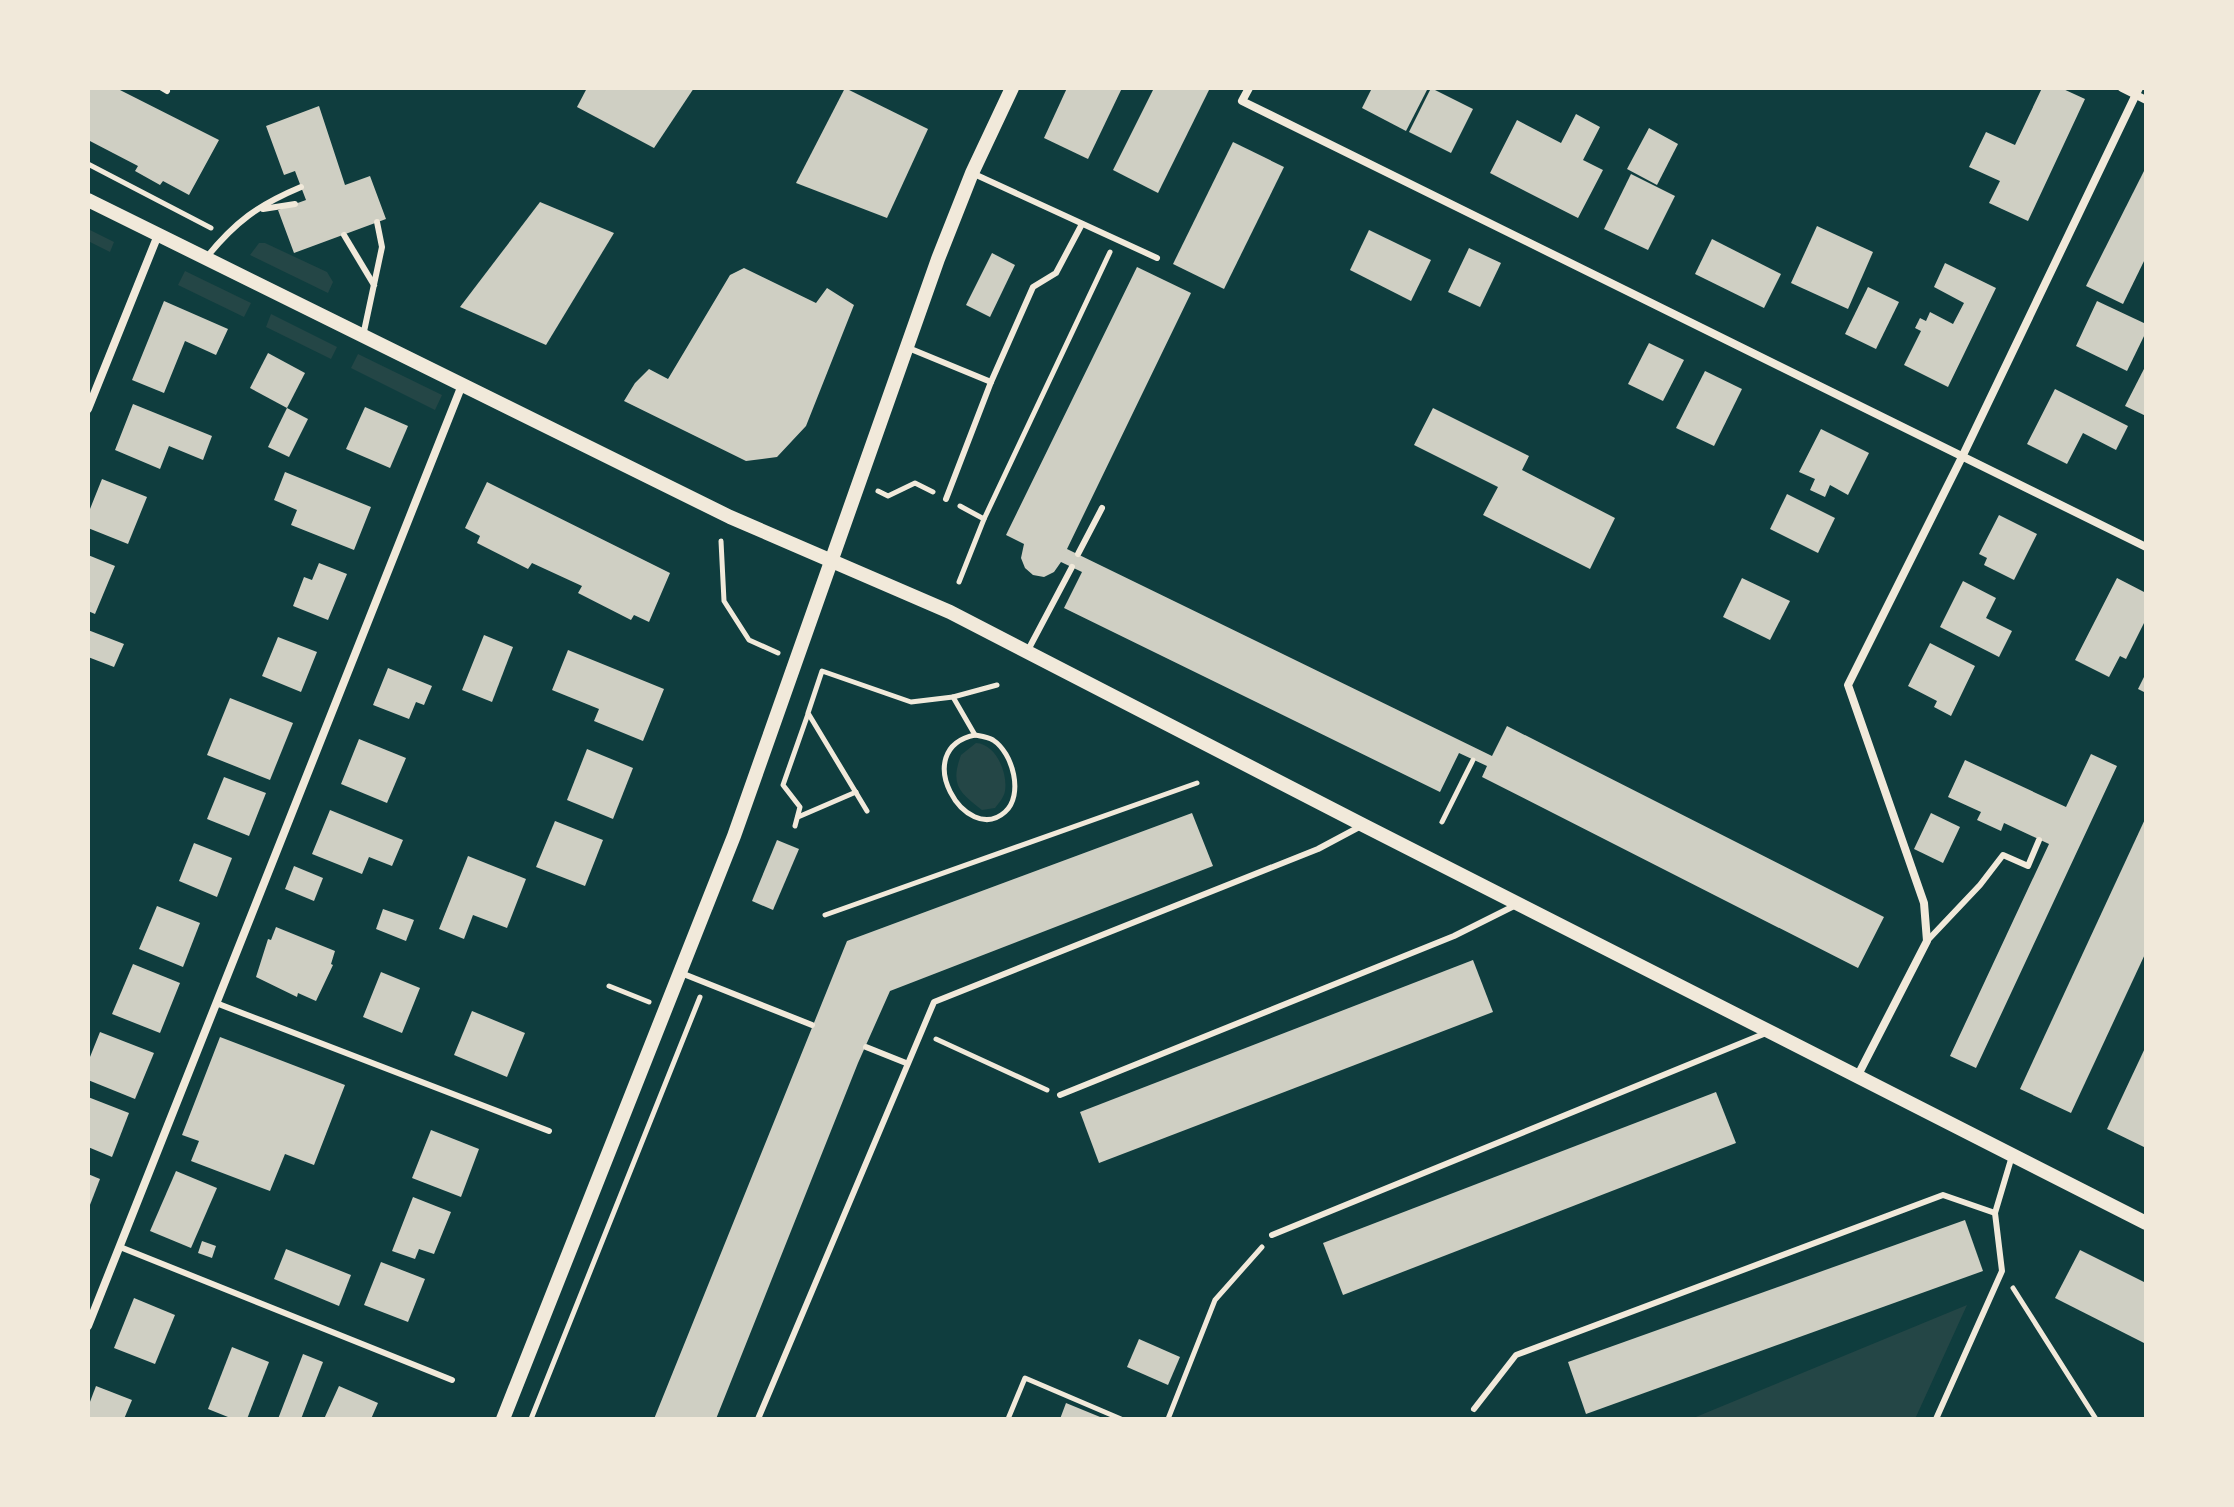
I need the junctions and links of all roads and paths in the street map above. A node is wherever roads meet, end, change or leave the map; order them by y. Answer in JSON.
{"nodes":[{"id":1,"x":1012,"y":88,"type":"edge"},
{"id":2,"x":1249,"y":88,"type":"edge"},
{"id":3,"x":2122,"y":88,"type":"edge"},
{"id":4,"x":2138,"y":92,"type":"edge"},
{"id":5,"x":2146,"y":100,"type":"edge"},
{"id":6,"x":88,"y":164,"type":"edge"},
{"id":7,"x":972,"y":173,"type":"junction"},
{"id":8,"x":301,"y":187,"type":"dead end"},
{"id":9,"x":88,"y":200,"type":"edge"},
{"id":10,"x":295,"y":204,"type":"dead end"},
{"id":11,"x":256,"y":210,"type":"junction"},
{"id":12,"x":377,"y":222,"type":"dead end"},
{"id":13,"x":1082,"y":224,"type":"junction"},
{"id":14,"x":158,"y":235,"type":"junction"},
{"id":15,"x":224,"y":235,"type":"junction"},
{"id":16,"x":344,"y":235,"type":"dead end"},
{"id":17,"x":1116,"y":239,"type":"junction"},
{"id":18,"x":206,"y":258,"type":"junction"},
{"id":19,"x":1157,"y":258,"type":"dead end"},
{"id":20,"x":374,"y":285,"type":"junction"},
{"id":21,"x":363,"y":336,"type":"junction"},
{"id":22,"x":906,"y":347,"type":"junction"},
{"id":23,"x":991,"y":382,"type":"junction"},
{"id":24,"x":462,"y":385,"type":"junction"},
{"id":25,"x":88,"y":409,"type":"edge"},
{"id":26,"x":1963,"y":455,"type":"junction"},
{"id":27,"x":946,"y":499,"type":"dead end"},
{"id":28,"x":1102,"y":508,"type":"dead end"},
{"id":29,"x":984,"y":519,"type":"dead end"},
{"id":30,"x":721,"y":541,"type":"dead end"},
{"id":31,"x":2146,"y":547,"type":"edge"},
{"id":32,"x":1078,"y":554,"type":"dead end"},
{"id":33,"x":830,"y":559,"type":"junction"},
{"id":34,"x":1072,"y":567,"type":"dead end"},
{"id":35,"x":1026,"y":653,"type":"junction"},
{"id":36,"x":782,"y":655,"type":"dead end"},
{"id":37,"x":997,"y":685,"type":"dead end"},
{"id":38,"x":953,"y":697,"type":"junction"},
{"id":39,"x":808,"y":713,"type":"junction"},
{"id":40,"x":975,"y":735,"type":"junction"},
{"id":41,"x":1473,"y":760,"type":"dead end"},
{"id":42,"x":1197,"y":783,"type":"dead end"},
{"id":43,"x":856,"y":792,"type":"junction"},
{"id":44,"x":867,"y":811,"type":"dead end"},
{"id":45,"x":798,"y":817,"type":"junction"},
{"id":46,"x":1442,"y":822,"type":"dead end"},
{"id":47,"x":1363,"y":825,"type":"junction"},
{"id":48,"x":795,"y":826,"type":"dead end"},
{"id":49,"x":2039,"y":840,"type":"dead end"},
{"id":50,"x":1519,"y":904,"type":"junction"},
{"id":51,"x":825,"y":915,"type":"dead end"},
{"id":52,"x":1927,"y":941,"type":"junction"},
{"id":53,"x":681,"y":973,"type":"junction"},
{"id":54,"x":706,"y":983,"type":"junction"},
{"id":55,"x":216,"y":1003,"type":"junction"},
{"id":56,"x":812,"y":1025,"type":"dead end"},
{"id":57,"x":921,"y":1032,"type":"junction"},
{"id":58,"x":1769,"y":1032,"type":"junction"},
{"id":59,"x":866,"y":1047,"type":"dead end"},
{"id":60,"x":906,"y":1063,"type":"junction"},
{"id":61,"x":1857,"y":1077,"type":"junction"},
{"id":62,"x":1060,"y":1095,"type":"joint"},
{"id":63,"x":549,"y":1131,"type":"dead end"},
{"id":64,"x":2012,"y":1156,"type":"junction"},
{"id":65,"x":1995,"y":1213,"type":"junction"},
{"id":66,"x":2146,"y":1223,"type":"edge"},
{"id":67,"x":1272,"y":1235,"type":"joint"},
{"id":68,"x":120,"y":1247,"type":"junction"},
{"id":69,"x":2002,"y":1271,"type":"junction"},
{"id":70,"x":88,"y":1326,"type":"edge"},
{"id":71,"x":452,"y":1380,"type":"dead end"},
{"id":72,"x":1474,"y":1409,"type":"dead end"},
{"id":73,"x":503,"y":1419,"type":"edge"},
{"id":74,"x":531,"y":1419,"type":"edge"},
{"id":75,"x":758,"y":1419,"type":"edge"},
{"id":76,"x":1008,"y":1419,"type":"edge"},
{"id":77,"x":1121,"y":1419,"type":"edge"},
{"id":78,"x":1168,"y":1419,"type":"edge"},
{"id":79,"x":1936,"y":1419,"type":"edge"},
{"id":80,"x":2096,"y":1419,"type":"edge"}],
"edges":[{"from":1,"to":7,"type":"street"},
{"from":2,"to":26,"type":"street"},
{"from":3,"to":4,"type":"street"},
{"from":4,"to":5,"type":"street"},
{"from":4,"to":26,"type":"street"},
{"from":6,"to":15,"type":"path"},
{"from":7,"to":13,"type":"lane"},
{"from":7,"to":22,"type":"street"},
{"from":8,"to":11,"type":"lane"},
{"from":9,"to":14,"type":"street"},
{"from":10,"to":11,"type":"lane"},
{"from":11,"to":15,"type":"lane"},
{"from":12,"to":20,"type":"lane"},
{"from":13,"to":17,"type":"lane"},
{"from":13,"to":23,"type":"lane"},
{"from":14,"to":18,"type":"street"},
{"from":14,"to":25,"type":"street"},
{"from":15,"to":18,"type":"lane"},
{"from":16,"to":20,"type":"lane"},
{"from":17,"to":19,"type":"lane"},
{"from":17,"to":29,"type":"path"},
{"from":18,"to":21,"type":"street"},
{"from":20,"to":21,"type":"lane"},
{"from":21,"to":24,"type":"street"},
{"from":22,"to":23,"type":"lane"},
{"from":22,"to":33,"type":"street"},
{"from":23,"to":27,"type":"lane"},
{"from":24,"to":33,"type":"street"},
{"from":24,"to":55,"type":"street"},
{"from":26,"to":31,"type":"street"},
{"from":26,"to":52,"type":"street"},
{"from":28,"to":32,"type":"lane"},
{"from":30,"to":36,"type":"path"},
{"from":33,"to":35,"type":"street"},
{"from":33,"to":53,"type":"street"},
{"from":34,"to":35,"type":"lane"},
{"from":35,"to":47,"type":"street"},
{"from":37,"to":38,"type":"path"},
{"from":38,"to":39,"type":"path"},
{"from":38,"to":40,"type":"path"},
{"from":39,"to":43,"type":"path"},
{"from":39,"to":45,"type":"path"},
{"from":40,"to":40,"type":"path"},
{"from":41,"to":46,"type":"path"},
{"from":42,"to":51,"type":"path"},
{"from":43,"to":44,"type":"path"},
{"from":43,"to":45,"type":"path"},
{"from":45,"to":48,"type":"path"},
{"from":47,"to":50,"type":"street"},
{"from":47,"to":57,"type":"lane"},
{"from":49,"to":52,"type":"lane"},
{"from":50,"to":58,"type":"street"},
{"from":50,"to":62,"type":"lane"},
{"from":52,"to":61,"type":"street"},
{"from":53,"to":54,"type":"lane"},
{"from":53,"to":73,"type":"street"},
{"from":54,"to":56,"type":"lane"},
{"from":54,"to":74,"type":"path"},
{"from":55,"to":63,"type":"lane"},
{"from":55,"to":68,"type":"street"},
{"from":57,"to":60,"type":"lane"},
{"from":57,"to":62,"type":"path"},
{"from":58,"to":61,"type":"street"},
{"from":58,"to":67,"type":"lane"},
{"from":59,"to":60,"type":"lane"},
{"from":60,"to":75,"type":"lane"},
{"from":61,"to":64,"type":"street"},
{"from":64,"to":65,"type":"lane"},
{"from":64,"to":66,"type":"street"},
{"from":65,"to":69,"type":"lane"},
{"from":65,"to":72,"type":"lane"},
{"from":67,"to":78,"type":"path"},
{"from":68,"to":70,"type":"street"},
{"from":68,"to":71,"type":"lane"},
{"from":69,"to":79,"type":"lane"},
{"from":69,"to":80,"type":"path"},
{"from":76,"to":77,"type":"path"}]}
